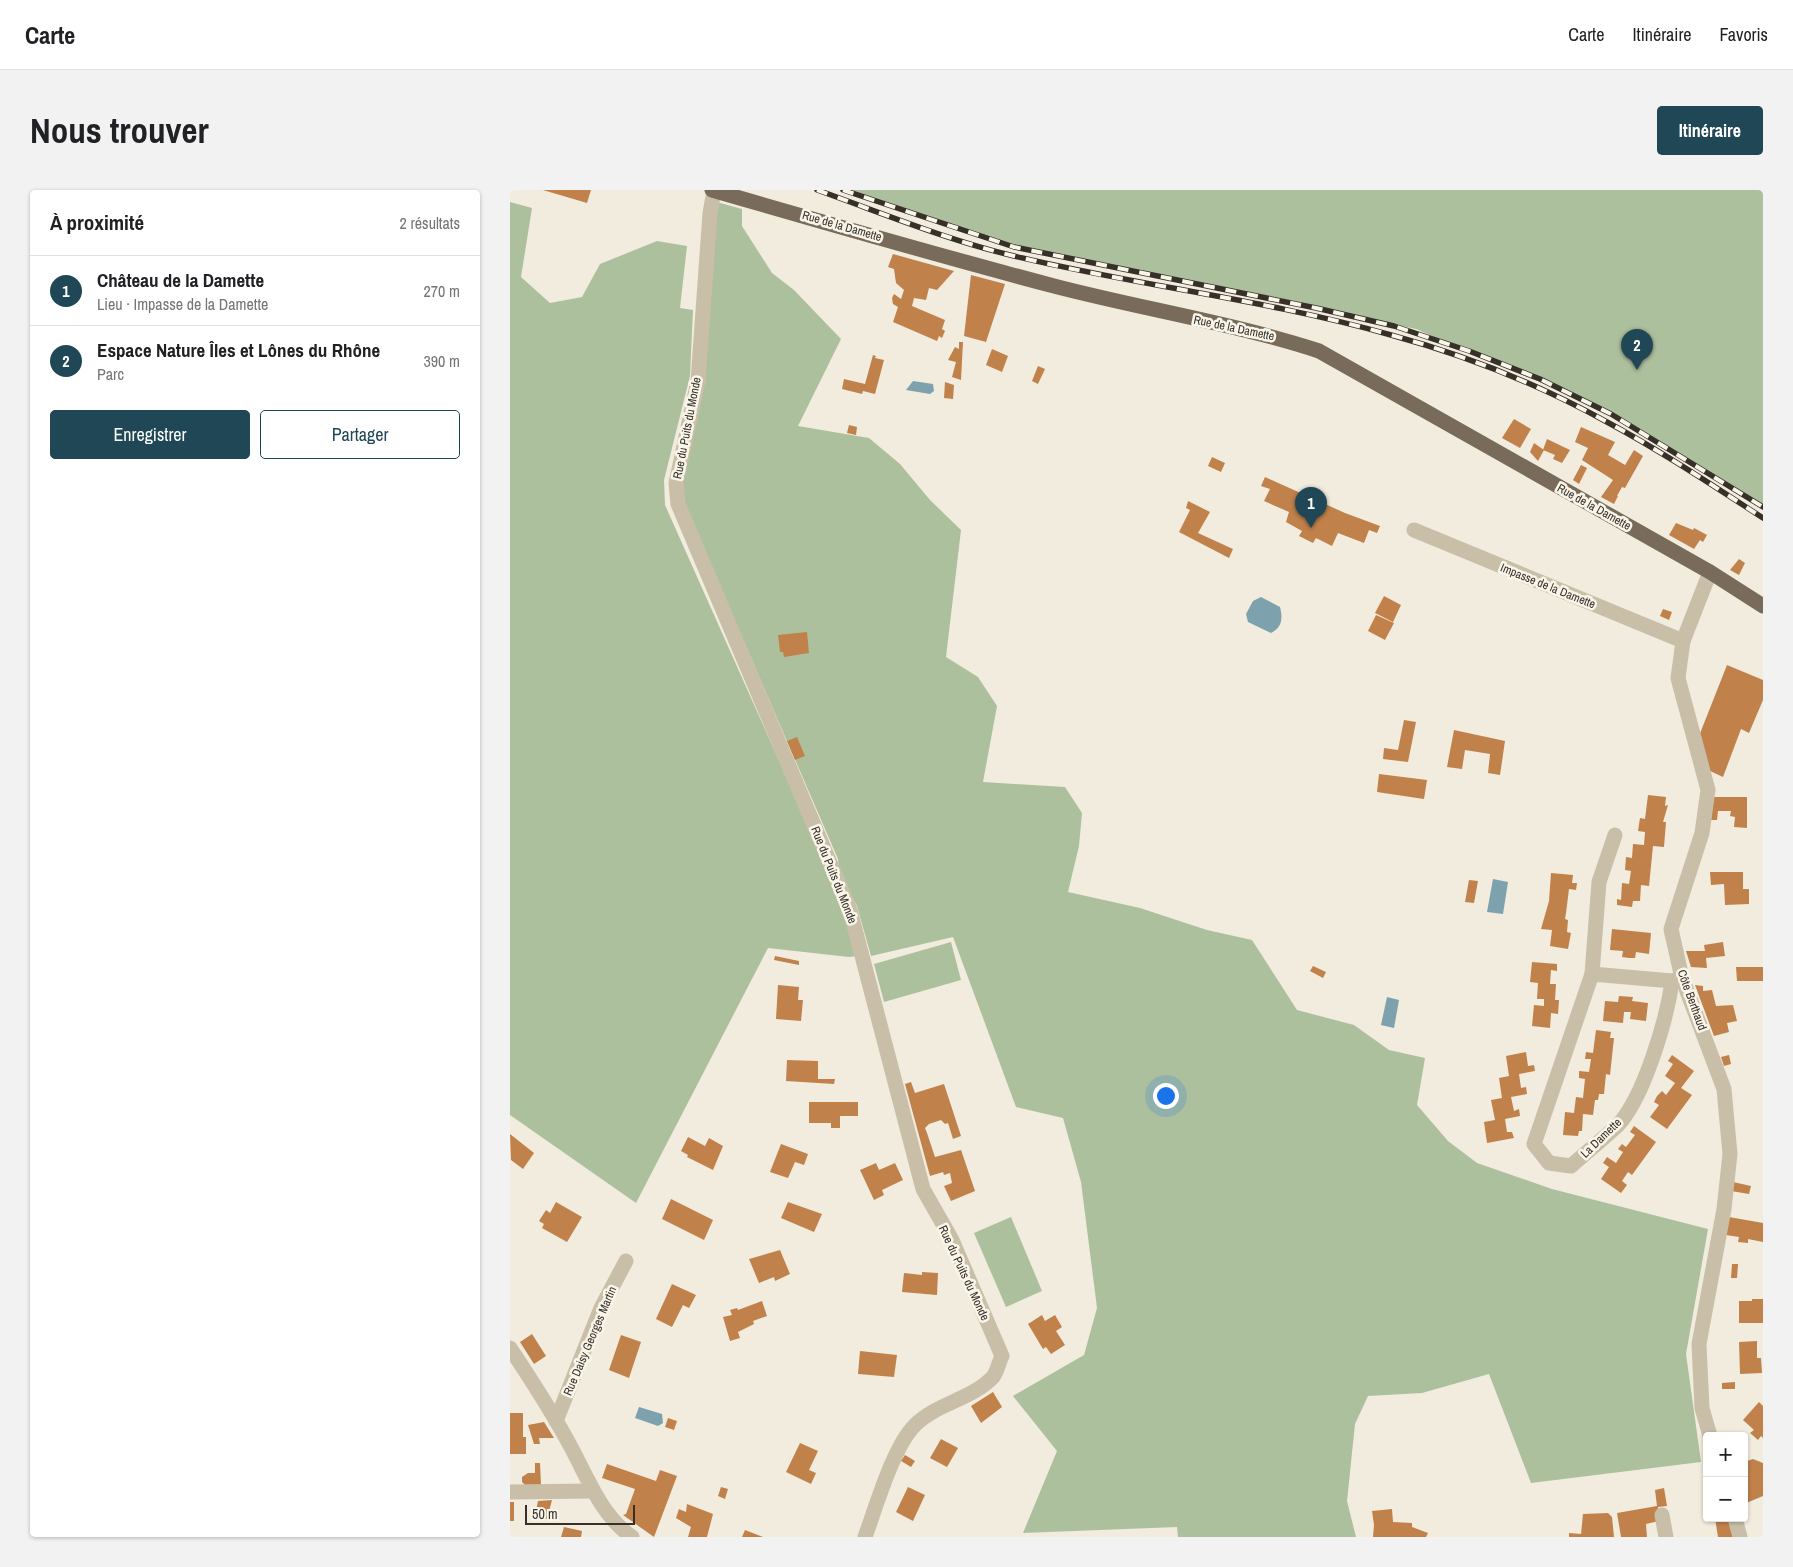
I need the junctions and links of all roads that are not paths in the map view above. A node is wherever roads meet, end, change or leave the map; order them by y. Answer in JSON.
{"nodes":[{"id":1,"x":713,"y":190,"type":"edge"},
{"id":2,"x":1414,"y":530,"type":"dead end"},
{"id":3,"x":1710,"y":572,"type":"junction"},
{"id":4,"x":1763,"y":606,"type":"edge"},
{"id":5,"x":1683,"y":641,"type":"junction"},
{"id":6,"x":1615,"y":834,"type":"dead end"},
{"id":7,"x":1592,"y":974,"type":"junction"},
{"id":8,"x":1677,"y":980,"type":"junction"},
{"id":9,"x":626,"y":1261,"type":"dead end"},
{"id":10,"x":510,"y":1348,"type":"edge"},
{"id":11,"x":556,"y":1421,"type":"junction"},
{"id":12,"x":1709,"y":1432,"type":"edge"},
{"id":13,"x":593,"y":1491,"type":"junction"},
{"id":14,"x":510,"y":1492,"type":"edge"},
{"id":15,"x":1662,"y":1514,"type":"dead end"},
{"id":16,"x":1736,"y":1522,"type":"edge"},
{"id":17,"x":632,"y":1537,"type":"edge"},
{"id":18,"x":865,"y":1537,"type":"edge"},
{"id":19,"x":1666,"y":1537,"type":"edge"},
{"id":20,"x":1740,"y":1537,"type":"edge"}],
"edges":[{"from":1,"to":3,"type":"main road","name":"Rue de la Damette"},
{"from":1,"to":18,"type":"street","name":"Rue du Puits du Monde"},
{"from":2,"to":5,"type":"street","name":"Impasse de la Damette"},
{"from":3,"to":4,"type":"main road","name":"Rue de la Damette"},
{"from":3,"to":5,"type":"street","name":"Côte Berthaud"},
{"from":5,"to":8,"type":"street","name":"Côte Berthaud"},
{"from":6,"to":7,"type":"street","name":"La Damette"},
{"from":7,"to":8,"type":"street"},
{"from":7,"to":8,"type":"street","name":"La Damette"},
{"from":8,"to":12,"type":"street","name":"Côte Berthaud"},
{"from":9,"to":11,"type":"street","name":"Rue Daisy Georges Martin"},
{"from":10,"to":11,"type":"street"},
{"from":11,"to":13,"type":"street"},
{"from":13,"to":14,"type":"street"},
{"from":13,"to":17,"type":"street"},
{"from":15,"to":19,"type":"street"},
{"from":16,"to":20,"type":"street"}]}
